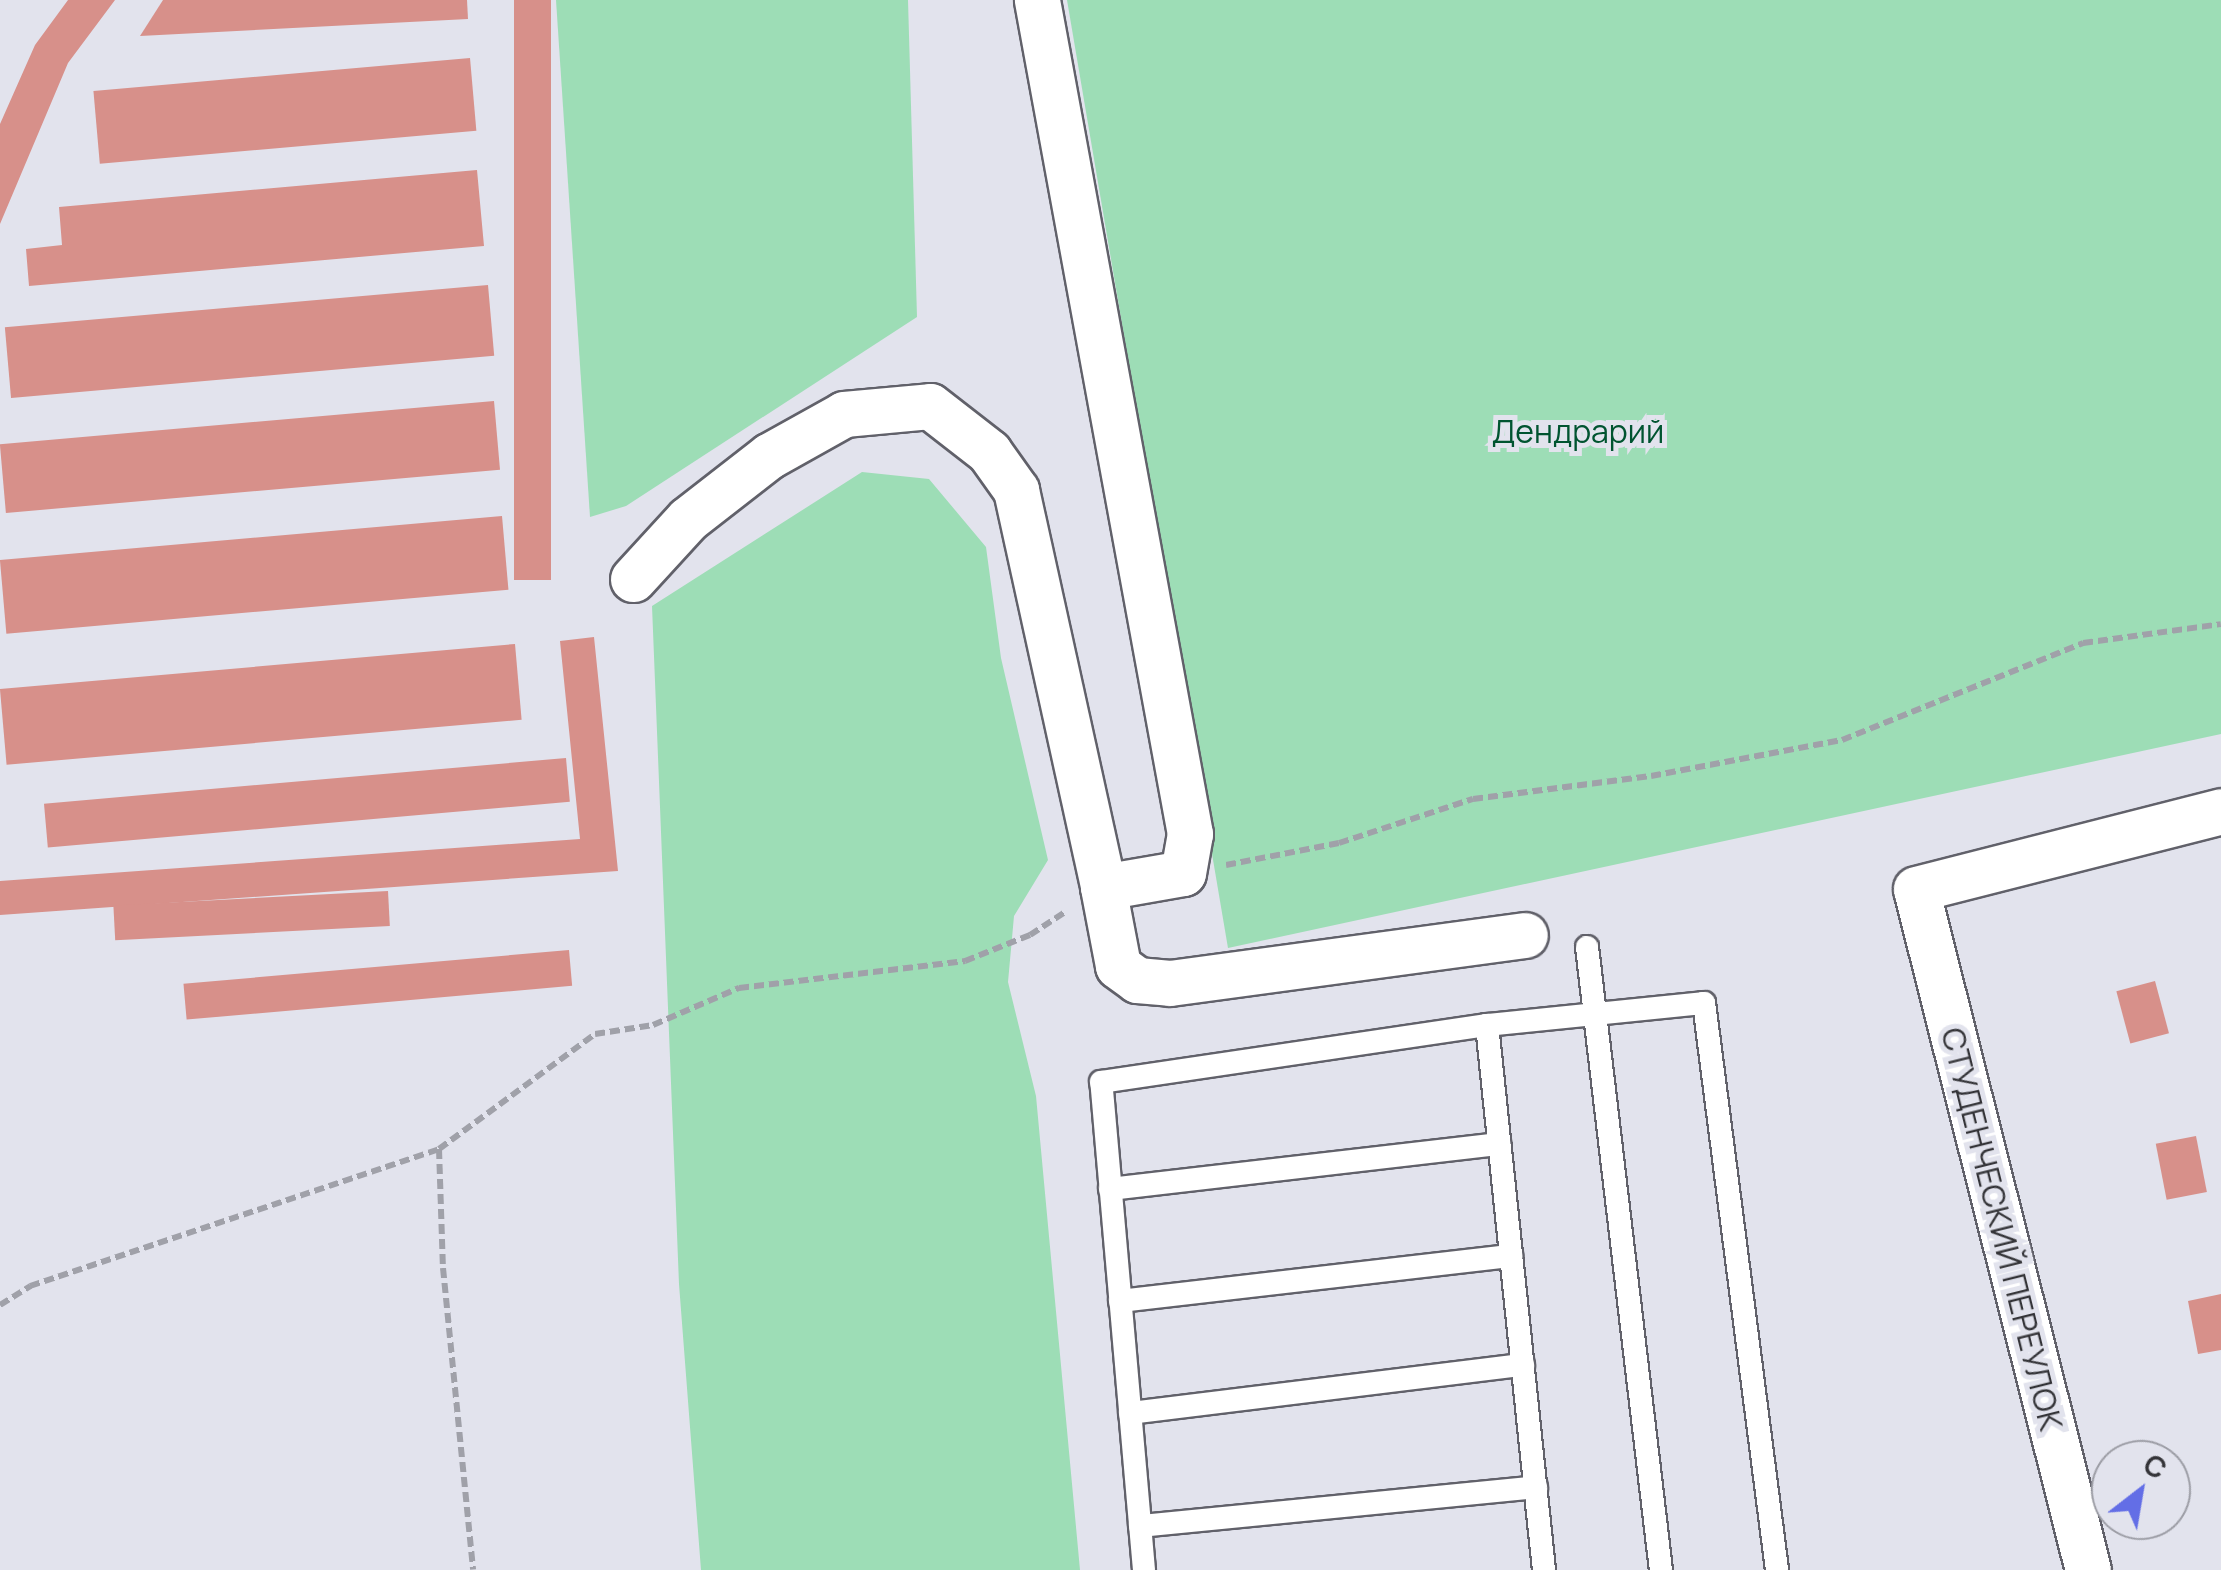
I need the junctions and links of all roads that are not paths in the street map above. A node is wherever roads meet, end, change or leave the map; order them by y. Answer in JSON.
{"nodes":[{"id":1,"x":1037,"y":0,"type":"edge"},
{"id":2,"x":633,"y":579,"type":"dead end"},
{"id":3,"x":2221,"y":811,"type":"edge"},
{"id":4,"x":1102,"y":886,"type":"junction"},
{"id":5,"x":1526,"y":935,"type":"dead end"},
{"id":6,"x":1586,"y":947,"type":"dead end"},
{"id":7,"x":1593,"y":1015,"type":"junction"},
{"id":8,"x":1487,"y":1024,"type":"junction"},
{"id":9,"x":1499,"y":1144,"type":"junction"},
{"id":10,"x":1110,"y":1189,"type":"junction"},
{"id":11,"x":1511,"y":1256,"type":"junction"},
{"id":12,"x":1120,"y":1301,"type":"junction"},
{"id":13,"x":1522,"y":1365,"type":"junction"},
{"id":14,"x":1130,"y":1414,"type":"junction"},
{"id":15,"x":1536,"y":1487,"type":"junction"},
{"id":16,"x":1140,"y":1526,"type":"junction"},
{"id":17,"x":1144,"y":1570,"type":"edge"},
{"id":18,"x":1544,"y":1570,"type":"edge"},
{"id":19,"x":1661,"y":1570,"type":"edge"},
{"id":20,"x":1777,"y":1570,"type":"edge"},
{"id":21,"x":2088,"y":1570,"type":"edge"}],
"edges":[{"from":1,"to":4,"type":"street"},
{"from":2,"to":4,"type":"street"},
{"from":3,"to":21,"type":"street","name":"СТУДЕНЧЕСКИЙ ПЕРЕУЛОК"},
{"from":4,"to":5,"type":"street"},
{"from":6,"to":7,"type":"lane"},
{"from":7,"to":8,"type":"lane"},
{"from":7,"to":19,"type":"lane"},
{"from":7,"to":20,"type":"lane"},
{"from":8,"to":9,"type":"lane"},
{"from":8,"to":10,"type":"lane"},
{"from":9,"to":10,"type":"lane"},
{"from":9,"to":11,"type":"lane"},
{"from":10,"to":12,"type":"lane"},
{"from":11,"to":12,"type":"lane"},
{"from":11,"to":13,"type":"lane"},
{"from":12,"to":14,"type":"lane"},
{"from":13,"to":14,"type":"lane"},
{"from":13,"to":15,"type":"lane"},
{"from":14,"to":16,"type":"lane"},
{"from":15,"to":16,"type":"lane"},
{"from":15,"to":18,"type":"lane"},
{"from":16,"to":17,"type":"lane"}]}
